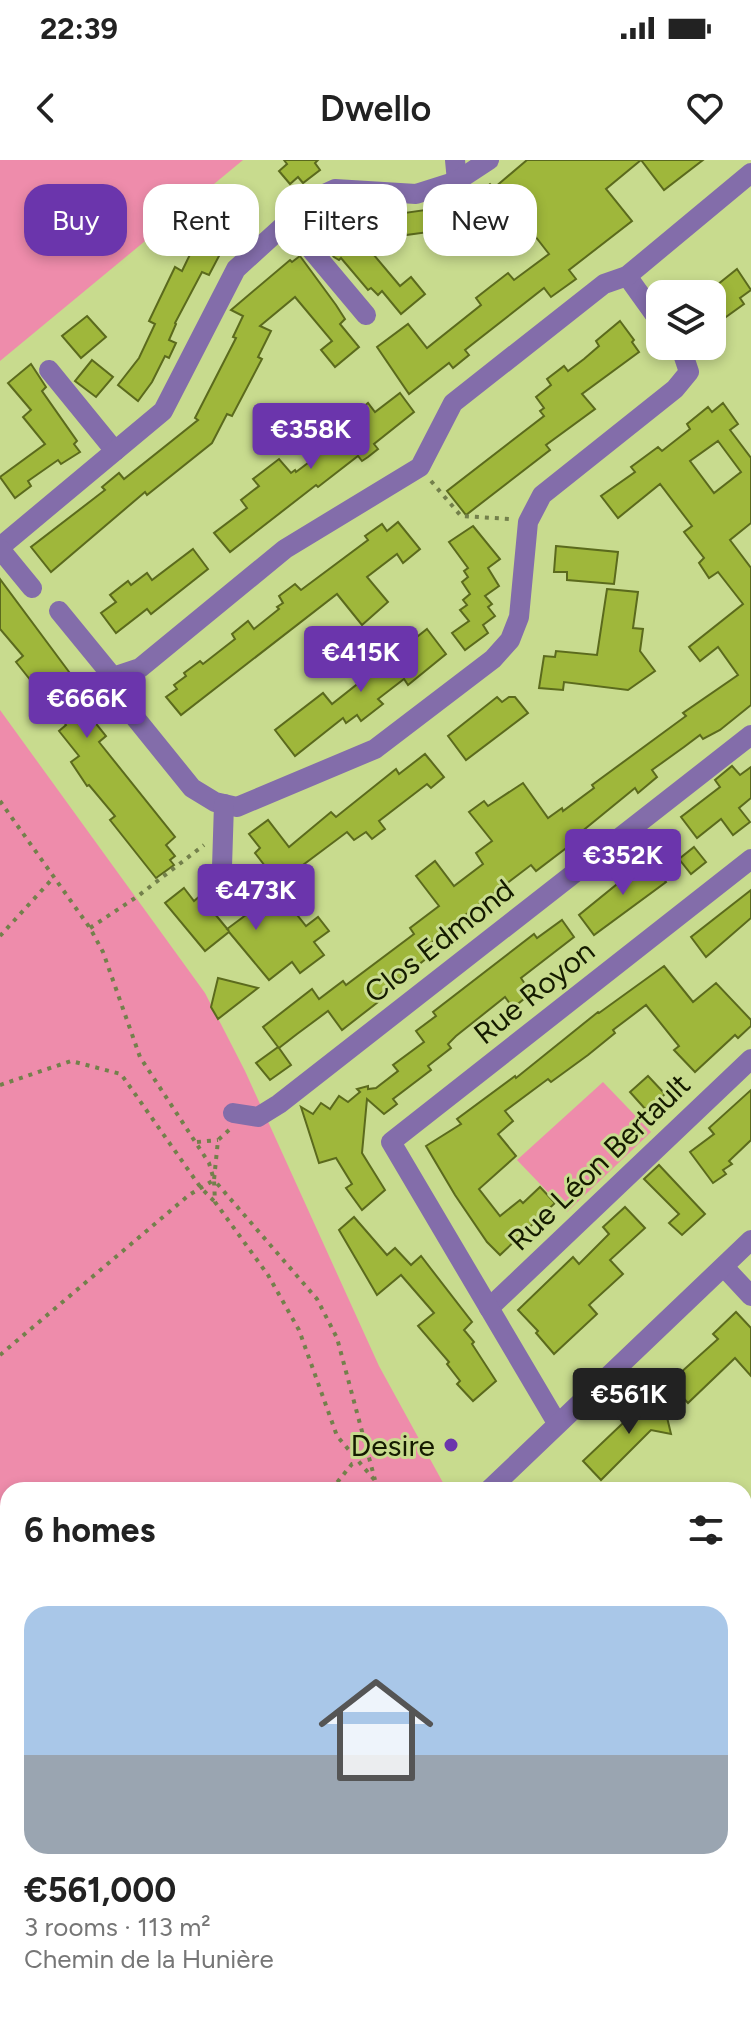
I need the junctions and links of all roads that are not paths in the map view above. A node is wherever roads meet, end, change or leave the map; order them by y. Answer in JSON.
{"nodes":[{"id":1,"x":489,"y":160,"type":"edge"},
{"id":2,"x":456,"y":170,"type":"edge"},
{"id":3,"x":751,"y":173,"type":"edge"},
{"id":4,"x":407,"y":193,"type":"edge"},
{"id":5,"x":275,"y":234,"type":"edge"},
{"id":6,"x":317,"y":256,"type":"edge"},
{"id":7,"x":627,"y":276,"type":"junction"},
{"id":8,"x":646,"y":302,"type":"edge"},
{"id":9,"x":366,"y":315,"type":"dead end"},
{"id":10,"x":685,"y":360,"type":"edge"},
{"id":11,"x":49,"y":370,"type":"dead end"},
{"id":12,"x":115,"y":451,"type":"junction"},
{"id":13,"x":0,"y":548,"type":"edge"},
{"id":14,"x":32,"y":588,"type":"dead end"},
{"id":15,"x":59,"y":611,"type":"dead end"},
{"id":16,"x":113,"y":677,"type":"junction"},
{"id":17,"x":751,"y":735,"type":"edge"},
{"id":18,"x":224,"y":804,"type":"junction"},
{"id":19,"x":751,"y":859,"type":"edge"},
{"id":20,"x":243,"y":897,"type":"dead end"},
{"id":21,"x":751,"y":1059,"type":"edge"},
{"id":22,"x":233,"y":1113,"type":"road end"},
{"id":23,"x":751,"y":1240,"type":"edge"},
{"id":24,"x":724,"y":1267,"type":"junction"},
{"id":25,"x":751,"y":1296,"type":"edge"},
{"id":26,"x":489,"y":1308,"type":"junction"},
{"id":27,"x":557,"y":1423,"type":"junction"},
{"id":28,"x":497,"y":1482,"type":"edge"}],
"edges":[{"from":1,"to":2,"type":"street"},
{"from":2,"to":4,"type":"street"},
{"from":3,"to":7,"type":"street"},
{"from":5,"to":12,"type":"street"},
{"from":6,"to":9,"type":"street"},
{"from":7,"to":8,"type":"street"},
{"from":7,"to":16,"type":"street"},
{"from":10,"to":18,"type":"street"},
{"from":11,"to":12,"type":"street"},
{"from":12,"to":13,"type":"street"},
{"from":13,"to":14,"type":"street"},
{"from":15,"to":16,"type":"street"},
{"from":16,"to":18,"type":"street"},
{"from":17,"to":22,"type":"street","name":"Clos Edmond"},
{"from":18,"to":20,"type":"street"},
{"from":19,"to":26,"type":"street","name":"Rue Royon"},
{"from":21,"to":26,"type":"street","name":"Rue Léon Bertault"},
{"from":23,"to":24,"type":"street"},
{"from":24,"to":25,"type":"street"},
{"from":24,"to":27,"type":"street"},
{"from":26,"to":27,"type":"street"},
{"from":27,"to":28,"type":"street"}]}
